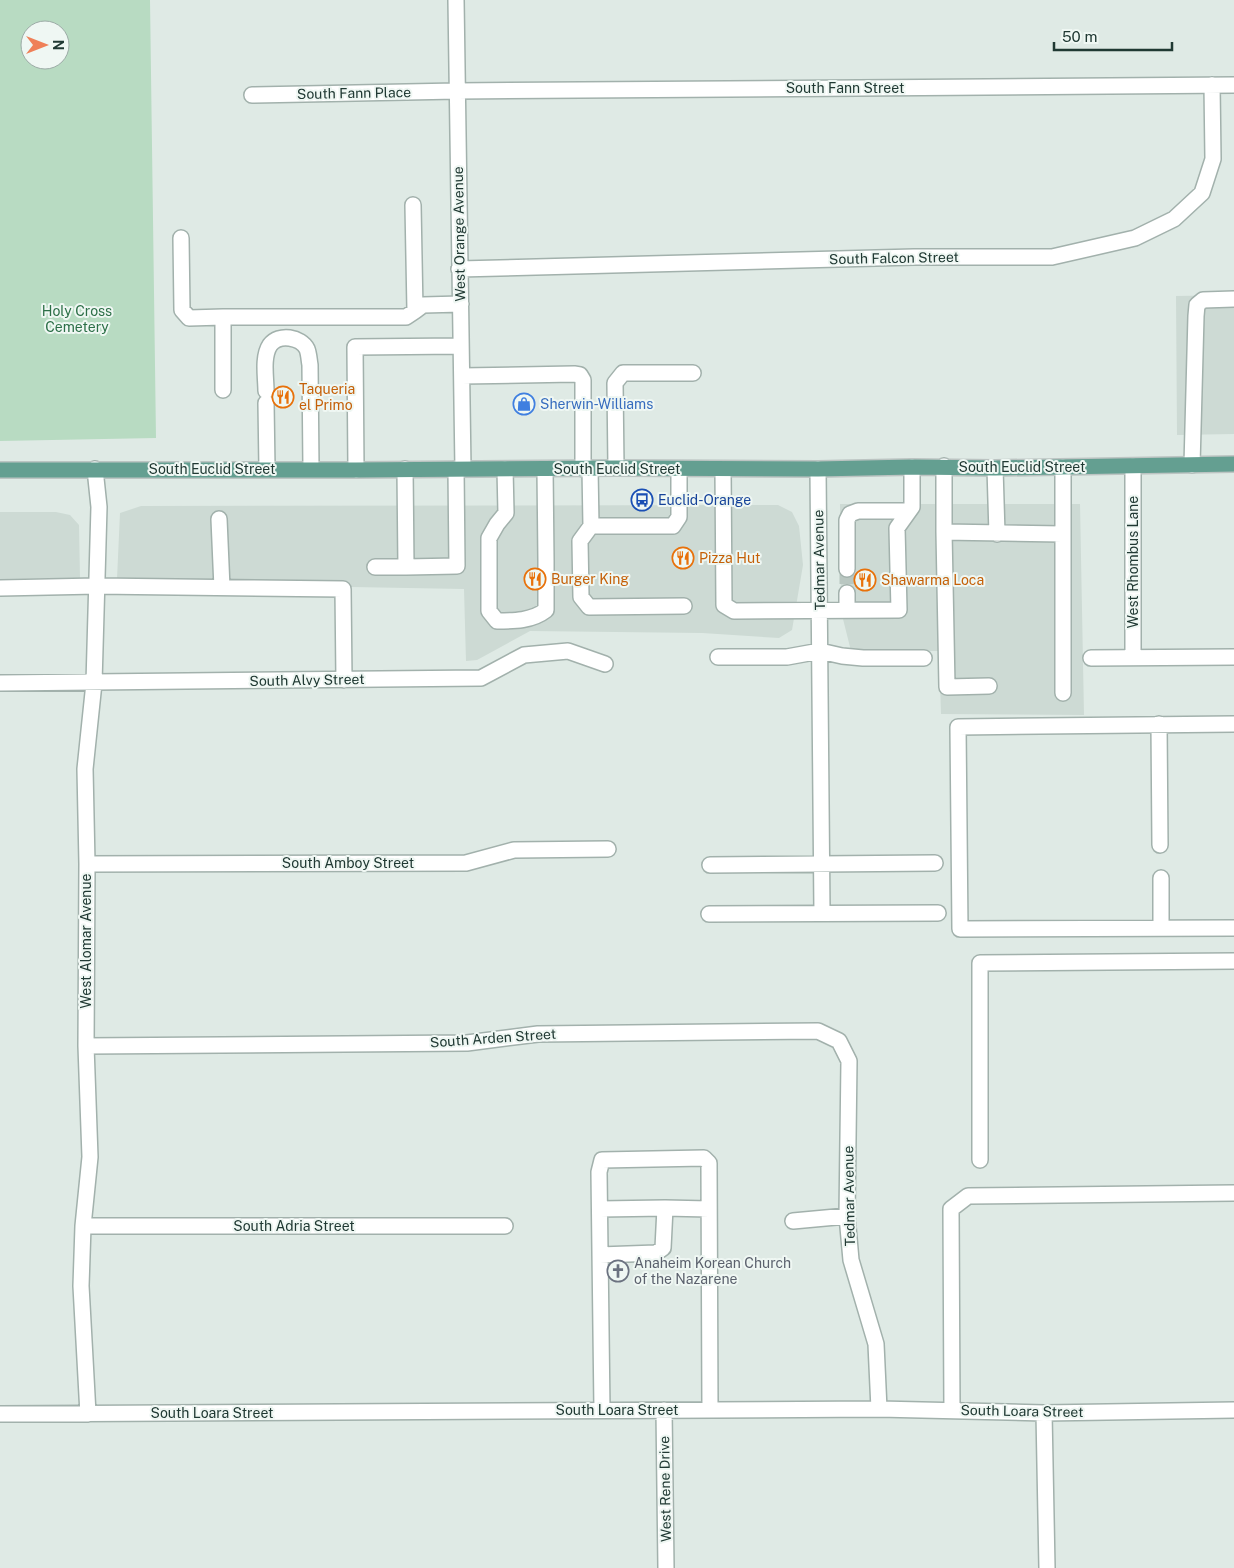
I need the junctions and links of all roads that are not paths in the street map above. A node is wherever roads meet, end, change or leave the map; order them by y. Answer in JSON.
{"nodes":[{"id":1,"x":456,"y":0,"type":"edge"},
{"id":2,"x":1212,"y":85,"type":"junction"},
{"id":3,"x":1234,"y":85,"type":"edge"},
{"id":4,"x":456,"y":91,"type":"junction"},
{"id":5,"x":252,"y":96,"type":"dead end"},
{"id":6,"x":413,"y":205,"type":"dead end"},
{"id":7,"x":181,"y":238,"type":"dead end"},
{"id":8,"x":459,"y":268,"type":"junction"},
{"id":9,"x":1234,"y":299,"type":"edge"},
{"id":10,"x":461,"y":304,"type":"junction"},
{"id":11,"x":415,"y":312,"type":"junction"},
{"id":12,"x":223,"y":317,"type":"junction"},
{"id":13,"x":461,"y":346,"type":"junction"},
{"id":14,"x":693,"y":374,"type":"dead end"},
{"id":15,"x":462,"y":376,"type":"junction"},
{"id":16,"x":223,"y":390,"type":"dead end"},
{"id":17,"x":1234,"y":464,"type":"edge"},
{"id":18,"x":1192,"y":465,"type":"junction"},
{"id":19,"x":944,"y":466,"type":"junction"},
{"id":20,"x":1133,"y":466,"type":"junction"},
{"id":21,"x":912,"y":467,"type":"junction"},
{"id":22,"x":1063,"y":467,"type":"junction"},
{"id":23,"x":587,"y":468,"type":"junction"},
{"id":24,"x":616,"y":468,"type":"junction"},
{"id":25,"x":995,"y":468,"type":"junction"},
{"id":26,"x":95,"y":469,"type":"junction"},
{"id":27,"x":405,"y":469,"type":"junction"},
{"id":28,"x":460,"y":469,"type":"junction"},
{"id":29,"x":505,"y":469,"type":"junction"},
{"id":30,"x":545,"y":469,"type":"junction"},
{"id":31,"x":679,"y":469,"type":"junction"},
{"id":32,"x":723,"y":469,"type":"junction"},
{"id":33,"x":818,"y":469,"type":"junction"},
{"id":34,"x":0,"y":470,"type":"edge"},
{"id":35,"x":267,"y":470,"type":"junction"},
{"id":36,"x":311,"y":470,"type":"junction"},
{"id":37,"x":356,"y":470,"type":"junction"},
{"id":38,"x":908,"y":511,"type":"junction"},
{"id":39,"x":219,"y":519,"type":"dead end"},
{"id":40,"x":591,"y":526,"type":"junction"},
{"id":41,"x":944,"y":532,"type":"junction"},
{"id":42,"x":997,"y":534,"type":"junction"},
{"id":43,"x":1062,"y":534,"type":"junction"},
{"id":44,"x":375,"y":567,"type":"dead end"},
{"id":45,"x":406,"y":567,"type":"junction"},
{"id":46,"x":847,"y":570,"type":"tunnel mouth"},
{"id":47,"x":97,"y":586,"type":"junction"},
{"id":48,"x":0,"y":588,"type":"edge"},
{"id":49,"x":222,"y":588,"type":"junction"},
{"id":50,"x":847,"y":593,"type":"tunnel mouth"},
{"id":51,"x":684,"y":606,"type":"dead end"},
{"id":52,"x":847,"y":610,"type":"junction"},
{"id":53,"x":819,"y":611,"type":"junction"},
{"id":54,"x":820,"y":651,"type":"junction"},
{"id":55,"x":718,"y":657,"type":"dead end"},
{"id":56,"x":1234,"y":657,"type":"edge"},
{"id":57,"x":924,"y":658,"type":"dead end"},
{"id":58,"x":1091,"y":658,"type":"dead end"},
{"id":59,"x":1133,"y":658,"type":"junction"},
{"id":60,"x":605,"y":664,"type":"dead end"},
{"id":61,"x":344,"y":680,"type":"junction"},
{"id":62,"x":0,"y":683,"type":"edge"},
{"id":63,"x":94,"y":683,"type":"junction"},
{"id":64,"x":989,"y":686,"type":"dead end"},
{"id":65,"x":1063,"y":693,"type":"dead end"},
{"id":66,"x":1159,"y":724,"type":"junction"},
{"id":67,"x":1234,"y":724,"type":"edge"},
{"id":68,"x":1160,"y":845,"type":"dead end"},
{"id":69,"x":608,"y":849,"type":"dead end"},
{"id":70,"x":87,"y":864,"type":"junction"},
{"id":71,"x":822,"y":864,"type":"junction"},
{"id":72,"x":935,"y":864,"type":"dead end"},
{"id":73,"x":710,"y":865,"type":"dead end"},
{"id":74,"x":1161,"y":878,"type":"dead end"},
{"id":75,"x":822,"y":913,"type":"junction"},
{"id":76,"x":938,"y":913,"type":"dead end"},
{"id":77,"x":709,"y":914,"type":"dead end"},
{"id":78,"x":1161,"y":928,"type":"junction"},
{"id":79,"x":1234,"y":928,"type":"edge"},
{"id":80,"x":1234,"y":961,"type":"edge"},
{"id":81,"x":839,"y":1041,"type":"joint"},
{"id":82,"x":86,"y":1046,"type":"junction"},
{"id":83,"x":980,"y":1160,"type":"dead end"},
{"id":84,"x":1234,"y":1193,"type":"edge"},
{"id":85,"x":665,"y":1208,"type":"junction"},
{"id":86,"x":600,"y":1209,"type":"junction"},
{"id":87,"x":709,"y":1209,"type":"junction"},
{"id":88,"x":848,"y":1216,"type":"junction"},
{"id":89,"x":794,"y":1220,"type":"dead end"},
{"id":90,"x":83,"y":1226,"type":"junction"},
{"id":91,"x":505,"y":1226,"type":"dead end"},
{"id":92,"x":600,"y":1255,"type":"junction"},
{"id":93,"x":879,"y":1409,"type":"junction"},
{"id":94,"x":602,"y":1410,"type":"junction"},
{"id":95,"x":664,"y":1410,"type":"junction"},
{"id":96,"x":710,"y":1410,"type":"junction"},
{"id":97,"x":1234,"y":1410,"type":"edge"},
{"id":98,"x":952,"y":1411,"type":"junction"},
{"id":99,"x":1044,"y":1413,"type":"junction"},
{"id":100,"x":0,"y":1414,"type":"edge"},
{"id":101,"x":88,"y":1414,"type":"junction"},
{"id":102,"x":666,"y":1568,"type":"edge"},
{"id":103,"x":1047,"y":1568,"type":"edge"}],
"edges":[{"from":1,"to":4,"type":"street","name":"West Orange Avenue"},
{"from":2,"to":3,"type":"street","name":"South Fann Street"},
{"from":2,"to":4,"type":"street","name":"South Fann Street"},
{"from":2,"to":8,"type":"street","name":"South Falcon Street"},
{"from":4,"to":5,"type":"street","name":"South Fann Place"},
{"from":4,"to":8,"type":"street","name":"West Orange Avenue"},
{"from":6,"to":11,"type":"street"},
{"from":7,"to":12,"type":"street"},
{"from":8,"to":10,"type":"street","name":"West Orange Avenue"},
{"from":9,"to":18,"type":"street"},
{"from":10,"to":11,"type":"street"},
{"from":10,"to":13,"type":"street","name":"West Orange Avenue"},
{"from":11,"to":12,"type":"street"},
{"from":12,"to":16,"type":"street"},
{"from":13,"to":15,"type":"street","name":"West Orange Avenue"},
{"from":13,"to":37,"type":"street"},
{"from":14,"to":24,"type":"street"},
{"from":15,"to":23,"type":"street"},
{"from":15,"to":28,"type":"street","name":"West Orange Avenue"},
{"from":17,"to":18,"type":"main road","name":"South Euclid Street"},
{"from":18,"to":20,"type":"main road","name":"South Euclid Street"},
{"from":19,"to":21,"type":"main road","name":"South Euclid Street"},
{"from":19,"to":25,"type":"main road","name":"South Euclid Street"},
{"from":19,"to":41,"type":"street"},
{"from":20,"to":22,"type":"main road","name":"South Euclid Street"},
{"from":20,"to":59,"type":"street","name":"West Rhombus Lane"},
{"from":21,"to":33,"type":"main road","name":"South Euclid Street"},
{"from":21,"to":38,"type":"street"},
{"from":22,"to":25,"type":"main road","name":"South Euclid Street"},
{"from":22,"to":43,"type":"street"},
{"from":23,"to":24,"type":"main road","name":"South Euclid Street"},
{"from":23,"to":30,"type":"main road","name":"South Euclid Street"},
{"from":23,"to":40,"type":"street"},
{"from":24,"to":31,"type":"main road","name":"South Euclid Street"},
{"from":25,"to":42,"type":"street"},
{"from":26,"to":34,"type":"main road","name":"South Euclid Street"},
{"from":26,"to":35,"type":"main road","name":"South Euclid Street"},
{"from":26,"to":47,"type":"street","name":"West Alomar Avenue"},
{"from":27,"to":28,"type":"main road","name":"South Euclid Street"},
{"from":27,"to":37,"type":"main road","name":"South Euclid Street"},
{"from":27,"to":45,"type":"street"},
{"from":28,"to":29,"type":"main road","name":"South Euclid Street"},
{"from":28,"to":45,"type":"street","name":"West Orange Avenue"},
{"from":29,"to":30,"type":"main road","name":"South Euclid Street"},
{"from":29,"to":30,"type":"street"},
{"from":31,"to":32,"type":"main road","name":"South Euclid Street"},
{"from":31,"to":40,"type":"street"},
{"from":32,"to":33,"type":"main road","name":"South Euclid Street"},
{"from":32,"to":53,"type":"street"},
{"from":33,"to":53,"type":"street","name":"Tedmar Avenue"},
{"from":35,"to":36,"type":"main road","name":"South Euclid Street"},
{"from":35,"to":36,"type":"street"},
{"from":36,"to":37,"type":"main road","name":"South Euclid Street"},
{"from":38,"to":46,"type":"street"},
{"from":38,"to":52,"type":"street"},
{"from":39,"to":49,"type":"street"},
{"from":40,"to":51,"type":"street"},
{"from":41,"to":42,"type":"street"},
{"from":41,"to":64,"type":"street"},
{"from":42,"to":43,"type":"street"},
{"from":43,"to":65,"type":"street"},
{"from":44,"to":45,"type":"street"},
{"from":47,"to":48,"type":"street"},
{"from":47,"to":49,"type":"street"},
{"from":47,"to":63,"type":"street","name":"West Alomar Avenue"},
{"from":49,"to":61,"type":"street"},
{"from":50,"to":52,"type":"street"},
{"from":52,"to":53,"type":"street"},
{"from":53,"to":54,"type":"street","name":"Tedmar Avenue"},
{"from":54,"to":55,"type":"street"},
{"from":54,"to":57,"type":"street"},
{"from":54,"to":71,"type":"street","name":"Tedmar Avenue"},
{"from":56,"to":59,"type":"street"},
{"from":58,"to":59,"type":"street"},
{"from":60,"to":61,"type":"street","name":"South Alvy Street"},
{"from":61,"to":63,"type":"street","name":"South Alvy Street"},
{"from":62,"to":63,"type":"street","name":"South Alvy Street"},
{"from":63,"to":70,"type":"street","name":"West Alomar Avenue"},
{"from":66,"to":67,"type":"street"},
{"from":66,"to":68,"type":"street"},
{"from":66,"to":78,"type":"street"},
{"from":69,"to":70,"type":"street","name":"South Amboy Street"},
{"from":70,"to":82,"type":"street","name":"West Alomar Avenue"},
{"from":71,"to":72,"type":"street"},
{"from":71,"to":73,"type":"street"},
{"from":71,"to":75,"type":"street","name":"Tedmar Avenue"},
{"from":74,"to":78,"type":"street"},
{"from":75,"to":76,"type":"street"},
{"from":75,"to":77,"type":"street"},
{"from":78,"to":79,"type":"street"},
{"from":80,"to":83,"type":"street"},
{"from":81,"to":82,"type":"street","name":"South Arden Street"},
{"from":81,"to":88,"type":"street","name":"Tedmar Avenue"},
{"from":82,"to":90,"type":"street","name":"West Alomar Avenue"},
{"from":84,"to":98,"type":"street"},
{"from":85,"to":86,"type":"street"},
{"from":85,"to":87,"type":"street"},
{"from":85,"to":92,"type":"street"},
{"from":86,"to":87,"type":"street"},
{"from":86,"to":92,"type":"street"},
{"from":87,"to":96,"type":"street"},
{"from":88,"to":89,"type":"street"},
{"from":88,"to":93,"type":"street","name":"Tedmar Avenue"},
{"from":90,"to":91,"type":"street","name":"South Adria Street"},
{"from":90,"to":101,"type":"street","name":"West Alomar Avenue"},
{"from":92,"to":94,"type":"street"},
{"from":93,"to":96,"type":"street","name":"South Loara Street"},
{"from":93,"to":98,"type":"street","name":"South Loara Street"},
{"from":94,"to":95,"type":"street","name":"South Loara Street"},
{"from":94,"to":101,"type":"street","name":"South Loara Street"},
{"from":95,"to":96,"type":"street","name":"South Loara Street"},
{"from":95,"to":102,"type":"street","name":"West Rene Drive"},
{"from":97,"to":99,"type":"street","name":"South Loara Street"},
{"from":98,"to":99,"type":"street","name":"South Loara Street"},
{"from":99,"to":103,"type":"street"},
{"from":100,"to":101,"type":"street","name":"South Loara Street"}]}
